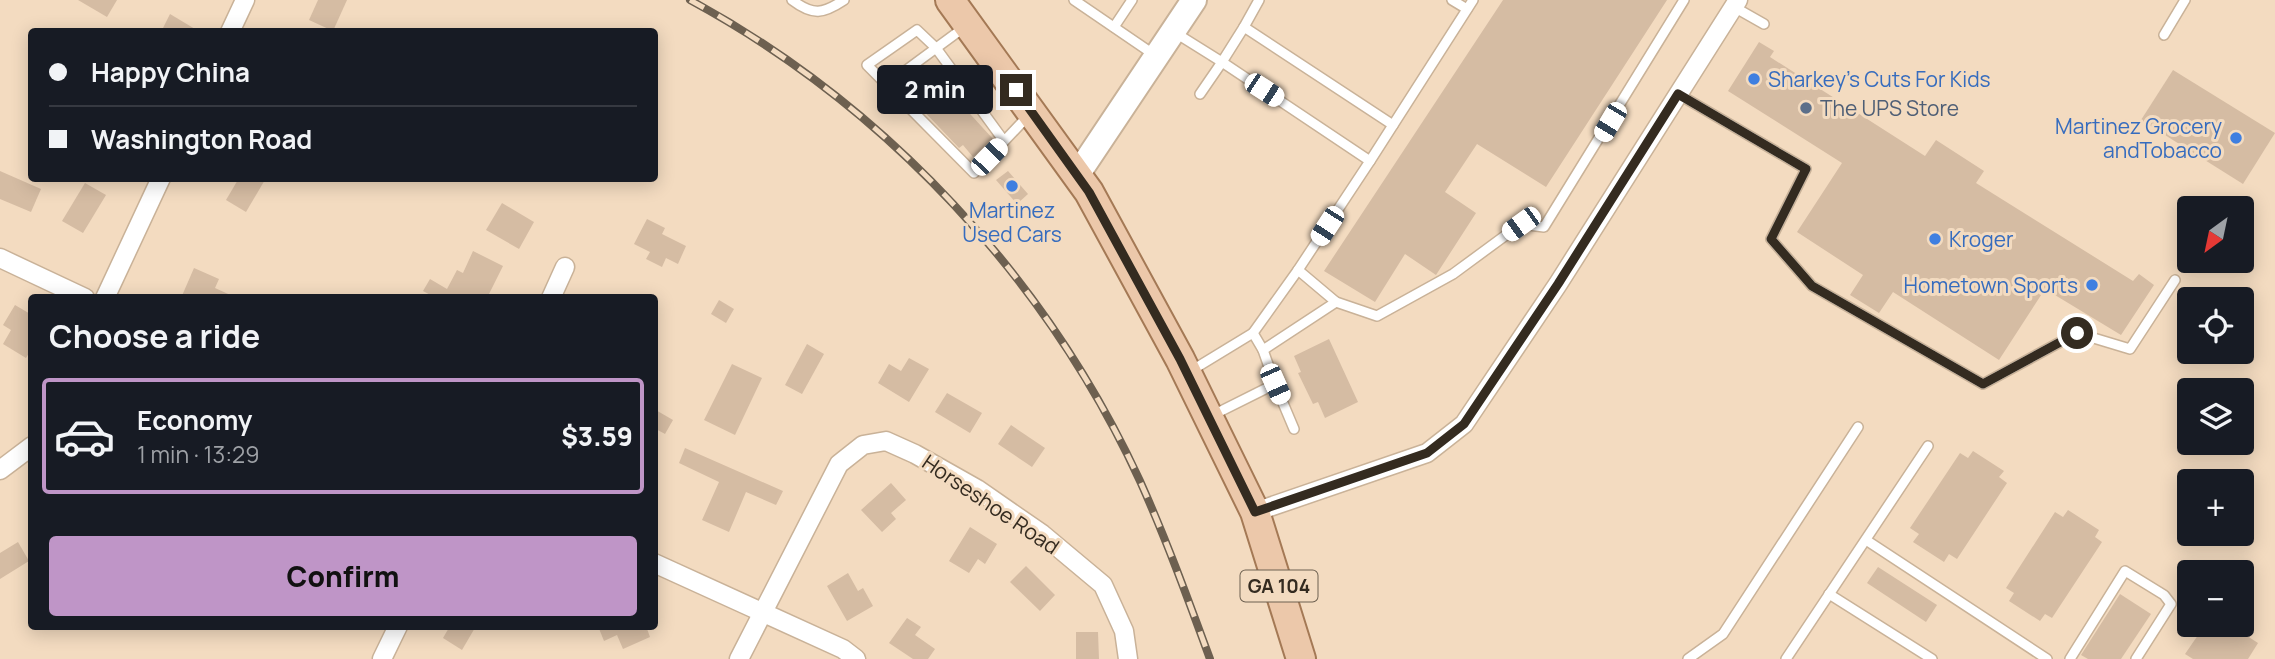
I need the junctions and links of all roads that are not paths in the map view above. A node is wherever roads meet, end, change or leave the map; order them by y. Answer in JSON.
{"nodes":[{"id":1,"x":792,"y":0,"type":"edge"},
{"id":2,"x":844,"y":0,"type":"edge"},
{"id":3,"x":950,"y":0,"type":"edge"},
{"id":4,"x":1074,"y":0,"type":"edge"},
{"id":5,"x":1132,"y":0,"type":"edge"},
{"id":6,"x":1194,"y":0,"type":"edge"},
{"id":7,"x":1259,"y":0,"type":"edge"},
{"id":8,"x":1452,"y":0,"type":"edge"},
{"id":9,"x":1473,"y":0,"type":"edge"},
{"id":10,"x":1684,"y":0,"type":"edge"},
{"id":11,"x":2185,"y":0,"type":"edge"},
{"id":12,"x":237,"y":3,"type":"edge"},
{"id":13,"x":1736,"y":3,"type":"edge"},
{"id":14,"x":1467,"y":9,"type":"junction"},
{"id":15,"x":968,"y":24,"type":"junction"},
{"id":16,"x":1765,"y":24,"type":"dead end"},
{"id":17,"x":1114,"y":27,"type":"junction"},
{"id":18,"x":1244,"y":27,"type":"junction"},
{"id":19,"x":231,"y":28,"type":"edge"},
{"id":20,"x":1173,"y":31,"type":"junction"},
{"id":21,"x":2164,"y":35,"type":"dead end"},
{"id":22,"x":936,"y":48,"type":"junction"},
{"id":23,"x":1156,"y":56,"type":"junction"},
{"id":24,"x":1222,"y":62,"type":"junction"},
{"id":25,"x":886,"y":85,"type":"junction"},
{"id":26,"x":1200,"y":94,"type":"dead end"},
{"id":27,"x":1678,"y":94,"type":"junction"},
{"id":28,"x":1032,"y":112,"type":"junction"},
{"id":29,"x":1393,"y":125,"type":"junction"},
{"id":30,"x":1004,"y":141,"type":"junction"},
{"id":31,"x":1370,"y":161,"type":"junction"},
{"id":32,"x":1077,"y":175,"type":"junction"},
{"id":33,"x":159,"y":182,"type":"edge"},
{"id":34,"x":0,"y":258,"type":"edge"},
{"id":35,"x":565,"y":267,"type":"dead end"},
{"id":36,"x":1298,"y":270,"type":"junction"},
{"id":37,"x":2175,"y":280,"type":"dead end"},
{"id":38,"x":76,"y":294,"type":"edge"},
{"id":39,"x":107,"y":294,"type":"edge"},
{"id":40,"x":553,"y":294,"type":"edge"},
{"id":41,"x":1336,"y":302,"type":"junction"},
{"id":42,"x":1253,"y":332,"type":"junction"},
{"id":43,"x":1263,"y":349,"type":"junction"},
{"id":44,"x":1187,"y":373,"type":"junction"},
{"id":45,"x":1275,"y":384,"type":"junction"},
{"id":46,"x":1208,"y":417,"type":"junction"},
{"id":47,"x":1858,"y":427,"type":"dead end"},
{"id":48,"x":1294,"y":429,"type":"dead end"},
{"id":49,"x":1928,"y":446,"type":"dead end"},
{"id":50,"x":28,"y":449,"type":"edge"},
{"id":51,"x":0,"y":470,"type":"edge"},
{"id":52,"x":1255,"y":512,"type":"junction"},
{"id":53,"x":1866,"y":540,"type":"junction"},
{"id":54,"x":658,"y":565,"type":"edge"},
{"id":55,"x":1829,"y":594,"type":"junction"},
{"id":56,"x":762,"y":612,"type":"junction"},
{"id":57,"x":396,"y":630,"type":"edge"},
{"id":58,"x":383,"y":659,"type":"edge"},
{"id":59,"x":739,"y":659,"type":"edge"},
{"id":60,"x":856,"y":659,"type":"edge"},
{"id":61,"x":1128,"y":659,"type":"edge"},
{"id":62,"x":1301,"y":659,"type":"edge"},
{"id":63,"x":1688,"y":659,"type":"edge"},
{"id":64,"x":1786,"y":659,"type":"edge"},
{"id":65,"x":1932,"y":659,"type":"edge"},
{"id":66,"x":2047,"y":659,"type":"edge"},
{"id":67,"x":2070,"y":659,"type":"edge"},
{"id":68,"x":2136,"y":659,"type":"edge"}],
"edges":[{"from":1,"to":2,"type":"lane"},
{"from":3,"to":15,"type":"main road","number":"GA 104"},
{"from":4,"to":17,"type":"lane"},
{"from":5,"to":17,"type":"lane"},
{"from":6,"to":20,"type":"main road"},
{"from":7,"to":18,"type":"lane"},
{"from":8,"to":14,"type":"lane"},
{"from":9,"to":14,"type":"lane"},
{"from":10,"to":41,"type":"lane"},
{"from":11,"to":21,"type":"lane"},
{"from":12,"to":19,"type":"street"},
{"from":13,"to":16,"type":"lane"},
{"from":13,"to":27,"type":"street"},
{"from":14,"to":29,"type":"lane"},
{"from":15,"to":22,"type":"lane"},
{"from":15,"to":28,"type":"main road","number":"GA 104"},
{"from":17,"to":23,"type":"lane"},
{"from":18,"to":24,"type":"lane"},
{"from":18,"to":29,"type":"lane"},
{"from":20,"to":23,"type":"main road"},
{"from":20,"to":24,"type":"lane"},
{"from":22,"to":25,"type":"lane"},
{"from":22,"to":25,"type":"lane"},
{"from":22,"to":30,"type":"lane"},
{"from":23,"to":32,"type":"main road"},
{"from":24,"to":26,"type":"lane"},
{"from":24,"to":31,"type":"lane"},
{"from":25,"to":30,"type":"lane"},
{"from":27,"to":37,"type":"lane"},
{"from":27,"to":52,"type":"street"},
{"from":28,"to":30,"type":"lane"},
{"from":28,"to":32,"type":"main road","number":"GA 104"},
{"from":29,"to":31,"type":"lane"},
{"from":31,"to":36,"type":"lane"},
{"from":32,"to":44,"type":"main road","number":"GA 104"},
{"from":33,"to":39,"type":"street"},
{"from":34,"to":38,"type":"street"},
{"from":35,"to":40,"type":"street"},
{"from":36,"to":41,"type":"lane"},
{"from":36,"to":42,"type":"lane"},
{"from":41,"to":43,"type":"lane"},
{"from":42,"to":43,"type":"lane"},
{"from":42,"to":44,"type":"lane"},
{"from":43,"to":45,"type":"lane"},
{"from":44,"to":46,"type":"main road","number":"GA 104"},
{"from":45,"to":46,"type":"lane"},
{"from":45,"to":48,"type":"lane"},
{"from":46,"to":52,"type":"main road","number":"GA 104"},
{"from":47,"to":63,"type":"lane"},
{"from":49,"to":53,"type":"lane"},
{"from":50,"to":51,"type":"street"},
{"from":52,"to":62,"type":"main road","number":"GA 104"},
{"from":53,"to":55,"type":"lane"},
{"from":53,"to":66,"type":"lane"},
{"from":54,"to":56,"type":"street"},
{"from":55,"to":64,"type":"lane"},
{"from":55,"to":65,"type":"lane"},
{"from":56,"to":59,"type":"street","name":"Horseshoe Road"},
{"from":56,"to":60,"type":"street"},
{"from":56,"to":61,"type":"street","name":"Horseshoe Road"},
{"from":57,"to":58,"type":"street"},
{"from":67,"to":68,"type":"lane"}]}
